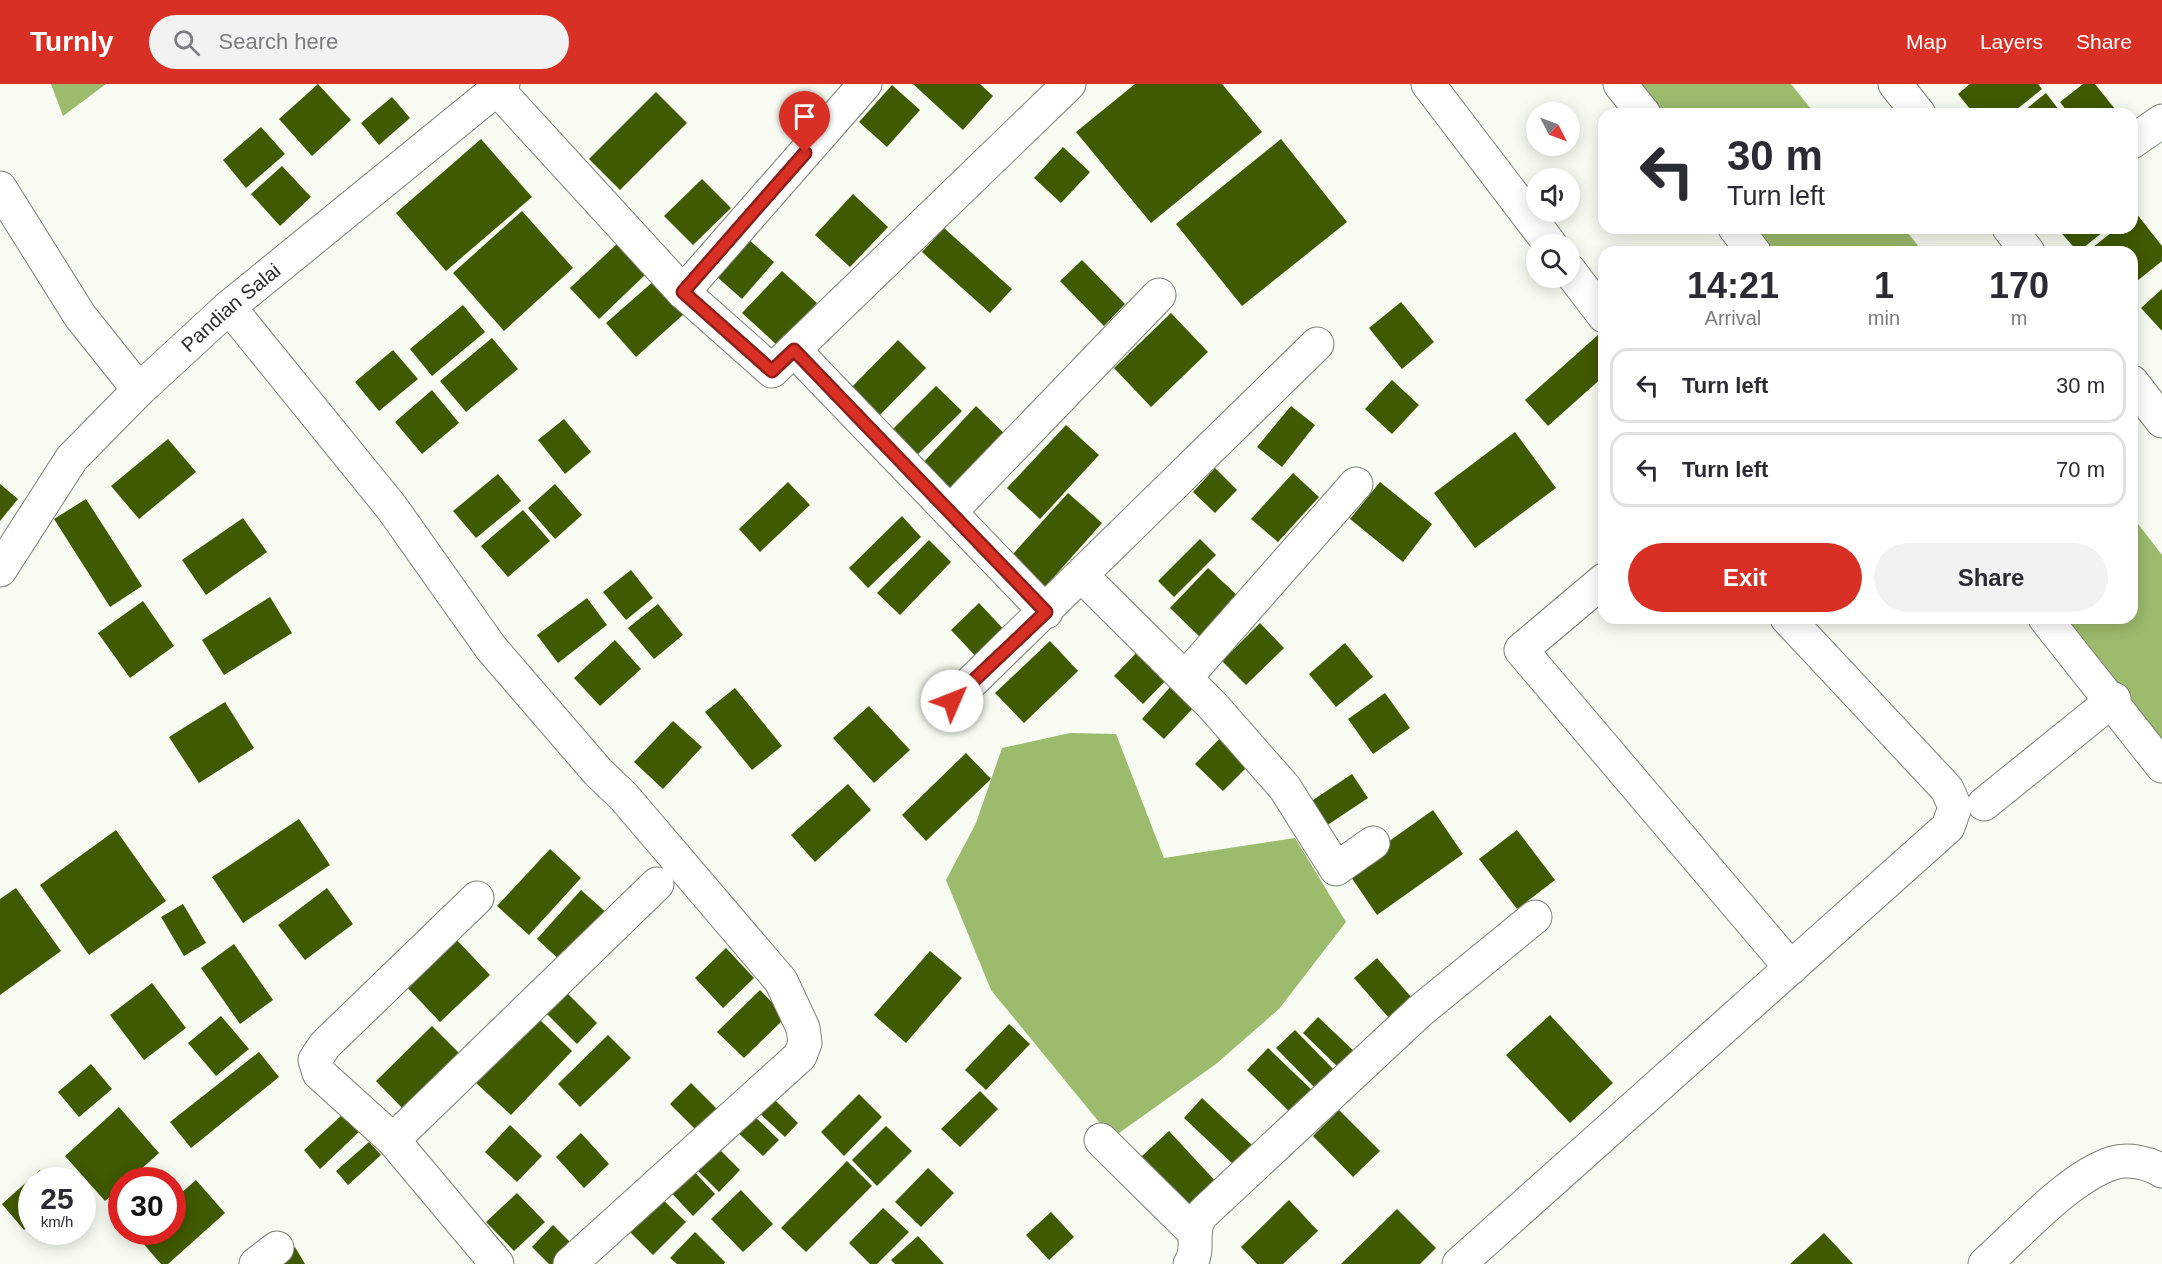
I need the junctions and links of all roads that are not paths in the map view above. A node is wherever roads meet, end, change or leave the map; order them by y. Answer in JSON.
{"nodes":[{"id":1,"x":865,"y":84,"type":"edge"},
{"id":2,"x":1069,"y":84,"type":"edge"},
{"id":3,"x":1428,"y":84,"type":"edge"},
{"id":4,"x":1620,"y":84,"type":"edge"},
{"id":5,"x":1895,"y":84,"type":"edge"},
{"id":6,"x":500,"y":87,"type":"edge"},
{"id":7,"x":1639,"y":108,"type":"edge"},
{"id":8,"x":1914,"y":108,"type":"edge"},
{"id":9,"x":2162,"y":121,"type":"edge"},
{"id":10,"x":2138,"y":138,"type":"edge"},
{"id":11,"x":0,"y":188,"type":"edge"},
{"id":12,"x":1542,"y":234,"type":"edge"},
{"id":13,"x":1740,"y":234,"type":"edge"},
{"id":14,"x":2014,"y":234,"type":"edge"},
{"id":15,"x":1749,"y":246,"type":"edge"},
{"id":16,"x":2023,"y":246,"type":"edge"},
{"id":17,"x":1580,"y":284,"type":"edge"},
{"id":18,"x":683,"y":292,"type":"junction"},
{"id":19,"x":1159,"y":295,"type":"dead end"},
{"id":20,"x":229,"y":307,"type":"junction"},
{"id":21,"x":1598,"y":308,"type":"edge"},
{"id":22,"x":1317,"y":344,"type":"dead end"},
{"id":23,"x":794,"y":350,"type":"junction"},
{"id":24,"x":139,"y":390,"type":"junction"},
{"id":25,"x":2138,"y":390,"type":"edge"},
{"id":26,"x":2162,"y":421,"type":"edge"},
{"id":27,"x":1356,"y":484,"type":"dead end"},
{"id":28,"x":950,"y":512,"type":"junction"},
{"id":29,"x":0,"y":570,"type":"edge"},
{"id":30,"x":1082,"y":576,"type":"junction"},
{"id":31,"x":1598,"y":585,"type":"edge"},
{"id":32,"x":1046,"y":612,"type":"junction"},
{"id":33,"x":1793,"y":624,"type":"edge"},
{"id":34,"x":2050,"y":624,"type":"edge"},
{"id":35,"x":1185,"y":678,"type":"junction"},
{"id":36,"x":2112,"y":700,"type":"junction"},
{"id":37,"x":952,"y":701,"type":"dead end"},
{"id":38,"x":2162,"y":766,"type":"edge"},
{"id":39,"x":1984,"y":804,"type":"dead end"},
{"id":40,"x":1372,"y":843,"type":"dead end"},
{"id":41,"x":657,"y":884,"type":"dead end"},
{"id":42,"x":477,"y":898,"type":"dead end"},
{"id":43,"x":1535,"y":917,"type":"dead end"},
{"id":44,"x":1791,"y":969,"type":"junction"},
{"id":45,"x":393,"y":1140,"type":"junction"},
{"id":46,"x":1101,"y":1140,"type":"dead end"},
{"id":47,"x":2162,"y":1170,"type":"edge"},
{"id":48,"x":1192,"y":1249,"type":"edge"},
{"id":49,"x":497,"y":1264,"type":"edge"},
{"id":50,"x":570,"y":1264,"type":"edge"},
{"id":51,"x":1459,"y":1264,"type":"edge"},
{"id":52,"x":1985,"y":1264,"type":"edge"}],
"edges":[{"from":1,"to":18,"type":"street"},
{"from":2,"to":23,"type":"street"},
{"from":3,"to":12,"type":"street"},
{"from":4,"to":7,"type":"street"},
{"from":5,"to":8,"type":"street"},
{"from":6,"to":18,"type":"street"},
{"from":6,"to":20,"type":"street","name":"Pandian Salai"},
{"from":9,"to":10,"type":"street"},
{"from":11,"to":24,"type":"street"},
{"from":13,"to":15,"type":"street"},
{"from":14,"to":16,"type":"street"},
{"from":17,"to":21,"type":"street"},
{"from":18,"to":23,"type":"street"},
{"from":19,"to":28,"type":"street"},
{"from":20,"to":24,"type":"street","name":"Pandian Salai"},
{"from":20,"to":50,"type":"street"},
{"from":22,"to":30,"type":"street"},
{"from":23,"to":28,"type":"street"},
{"from":24,"to":29,"type":"street","name":"Pandian Salai"},
{"from":25,"to":26,"type":"street"},
{"from":27,"to":35,"type":"street"},
{"from":28,"to":32,"type":"street"},
{"from":30,"to":32,"type":"street"},
{"from":30,"to":35,"type":"street"},
{"from":31,"to":44,"type":"street"},
{"from":32,"to":37,"type":"street"},
{"from":33,"to":44,"type":"street"},
{"from":34,"to":36,"type":"street"},
{"from":35,"to":40,"type":"street"},
{"from":36,"to":38,"type":"street"},
{"from":36,"to":39,"type":"street"},
{"from":41,"to":45,"type":"street"},
{"from":42,"to":45,"type":"street"},
{"from":43,"to":48,"type":"street"},
{"from":44,"to":51,"type":"street"},
{"from":45,"to":49,"type":"street"},
{"from":46,"to":48,"type":"street"},
{"from":47,"to":52,"type":"street"}]}
